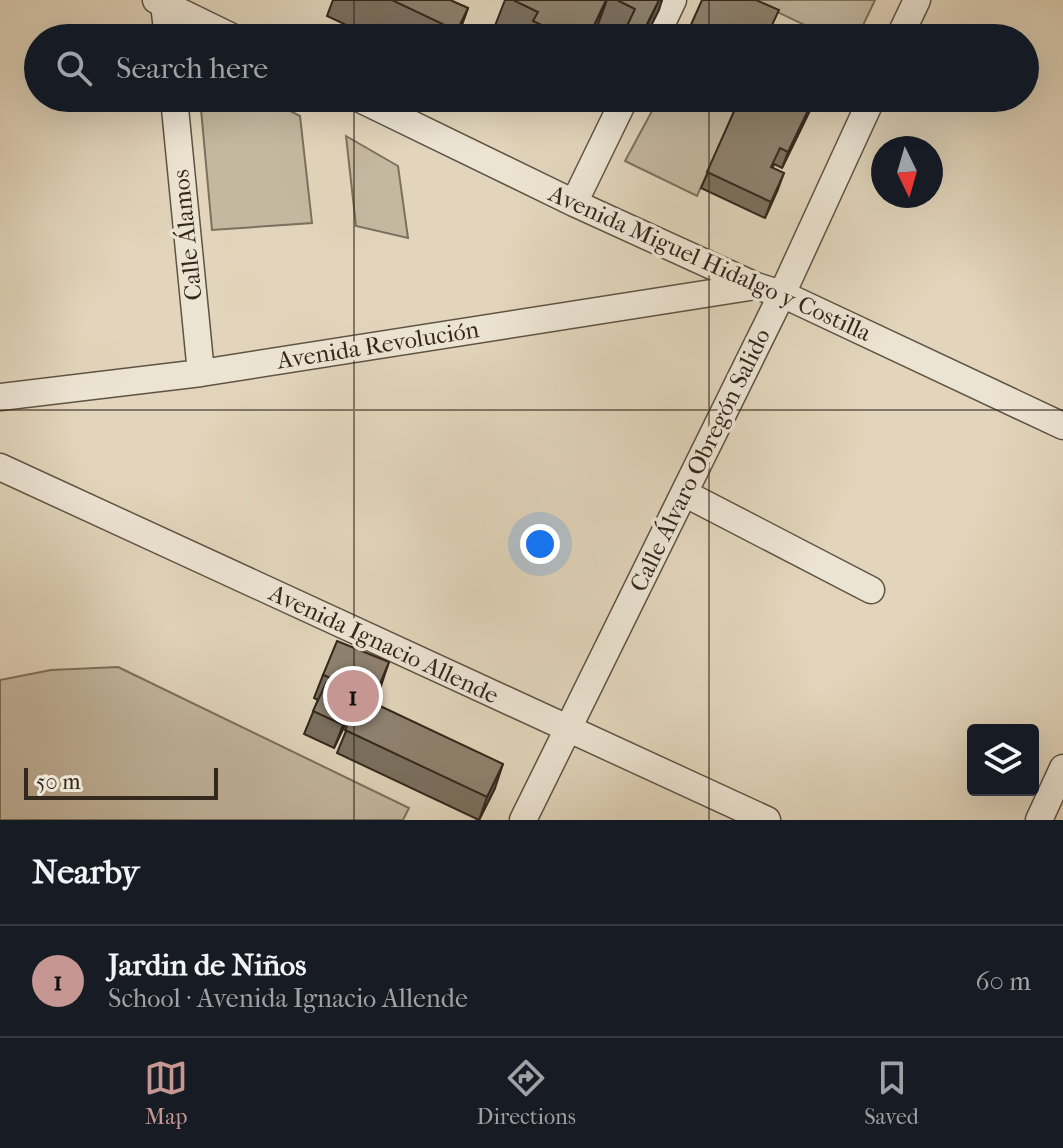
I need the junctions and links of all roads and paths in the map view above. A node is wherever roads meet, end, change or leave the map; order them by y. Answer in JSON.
{"nodes":[{"id":1,"x":673,"y":0,"type":"edge"},
{"id":2,"x":917,"y":0,"type":"edge"},
{"id":3,"x":160,"y":2,"type":"edge"},
{"id":4,"x":165,"y":24,"type":"edge"},
{"id":5,"x":205,"y":24,"type":"edge"},
{"id":6,"x":662,"y":24,"type":"edge"},
{"id":7,"x":906,"y":24,"type":"edge"},
{"id":8,"x":175,"y":112,"type":"edge"},
{"id":9,"x":387,"y":112,"type":"edge"},
{"id":10,"x":618,"y":112,"type":"edge"},
{"id":11,"x":866,"y":112,"type":"edge"},
{"id":12,"x":574,"y":203,"type":"junction"},
{"id":13,"x":756,"y":286,"type":"junction"},
{"id":14,"x":782,"y":294,"type":"junction"},
{"id":15,"x":201,"y":373,"type":"junction"},
{"id":16,"x":0,"y":397,"type":"edge"},
{"id":17,"x":1063,"y":426,"type":"edge"},
{"id":18,"x":0,"y":467,"type":"edge"},
{"id":19,"x":684,"y":493,"type":"junction"},
{"id":20,"x":871,"y":590,"type":"dead end"},
{"id":21,"x":567,"y":728,"type":"junction"},
{"id":22,"x":1063,"y":768,"type":"edge"},
{"id":23,"x":523,"y":820,"type":"edge"},
{"id":24,"x":767,"y":820,"type":"edge"},
{"id":25,"x":1039,"y":820,"type":"edge"}],
"edges":[{"from":1,"to":6,"type":"street"},
{"from":2,"to":7,"type":"street"},
{"from":3,"to":4,"type":"street"},
{"from":3,"to":5,"type":"street"},
{"from":8,"to":15,"type":"street","name":"Calle Álamos"},
{"from":9,"to":12,"type":"street","name":"Avenida Miguel Hidalgo y Costilla"},
{"from":10,"to":12,"type":"street"},
{"from":11,"to":14,"type":"street","name":"Calle Álvaro Obregón Salido"},
{"from":12,"to":13,"type":"street","name":"Avenida Miguel Hidalgo y Costilla"},
{"from":13,"to":14,"type":"street","name":"Avenida Miguel Hidalgo y Costilla"},
{"from":13,"to":15,"type":"street","name":"Avenida Revolución"},
{"from":14,"to":17,"type":"street","name":"Avenida Miguel Hidalgo y Costilla"},
{"from":14,"to":19,"type":"street","name":"Calle Álvaro Obregón Salido"},
{"from":15,"to":16,"type":"street","name":"Avenida Revolución"},
{"from":18,"to":21,"type":"street","name":"Avenida Ignacio Allende"},
{"from":19,"to":20,"type":"street"},
{"from":19,"to":21,"type":"street","name":"Calle Álvaro Obregón Salido"},
{"from":21,"to":23,"type":"street","name":"Calle Álvaro Obregón Salido"},
{"from":21,"to":24,"type":"street","name":"Avenida Ignacio Allende"},
{"from":22,"to":25,"type":"street"}]}
